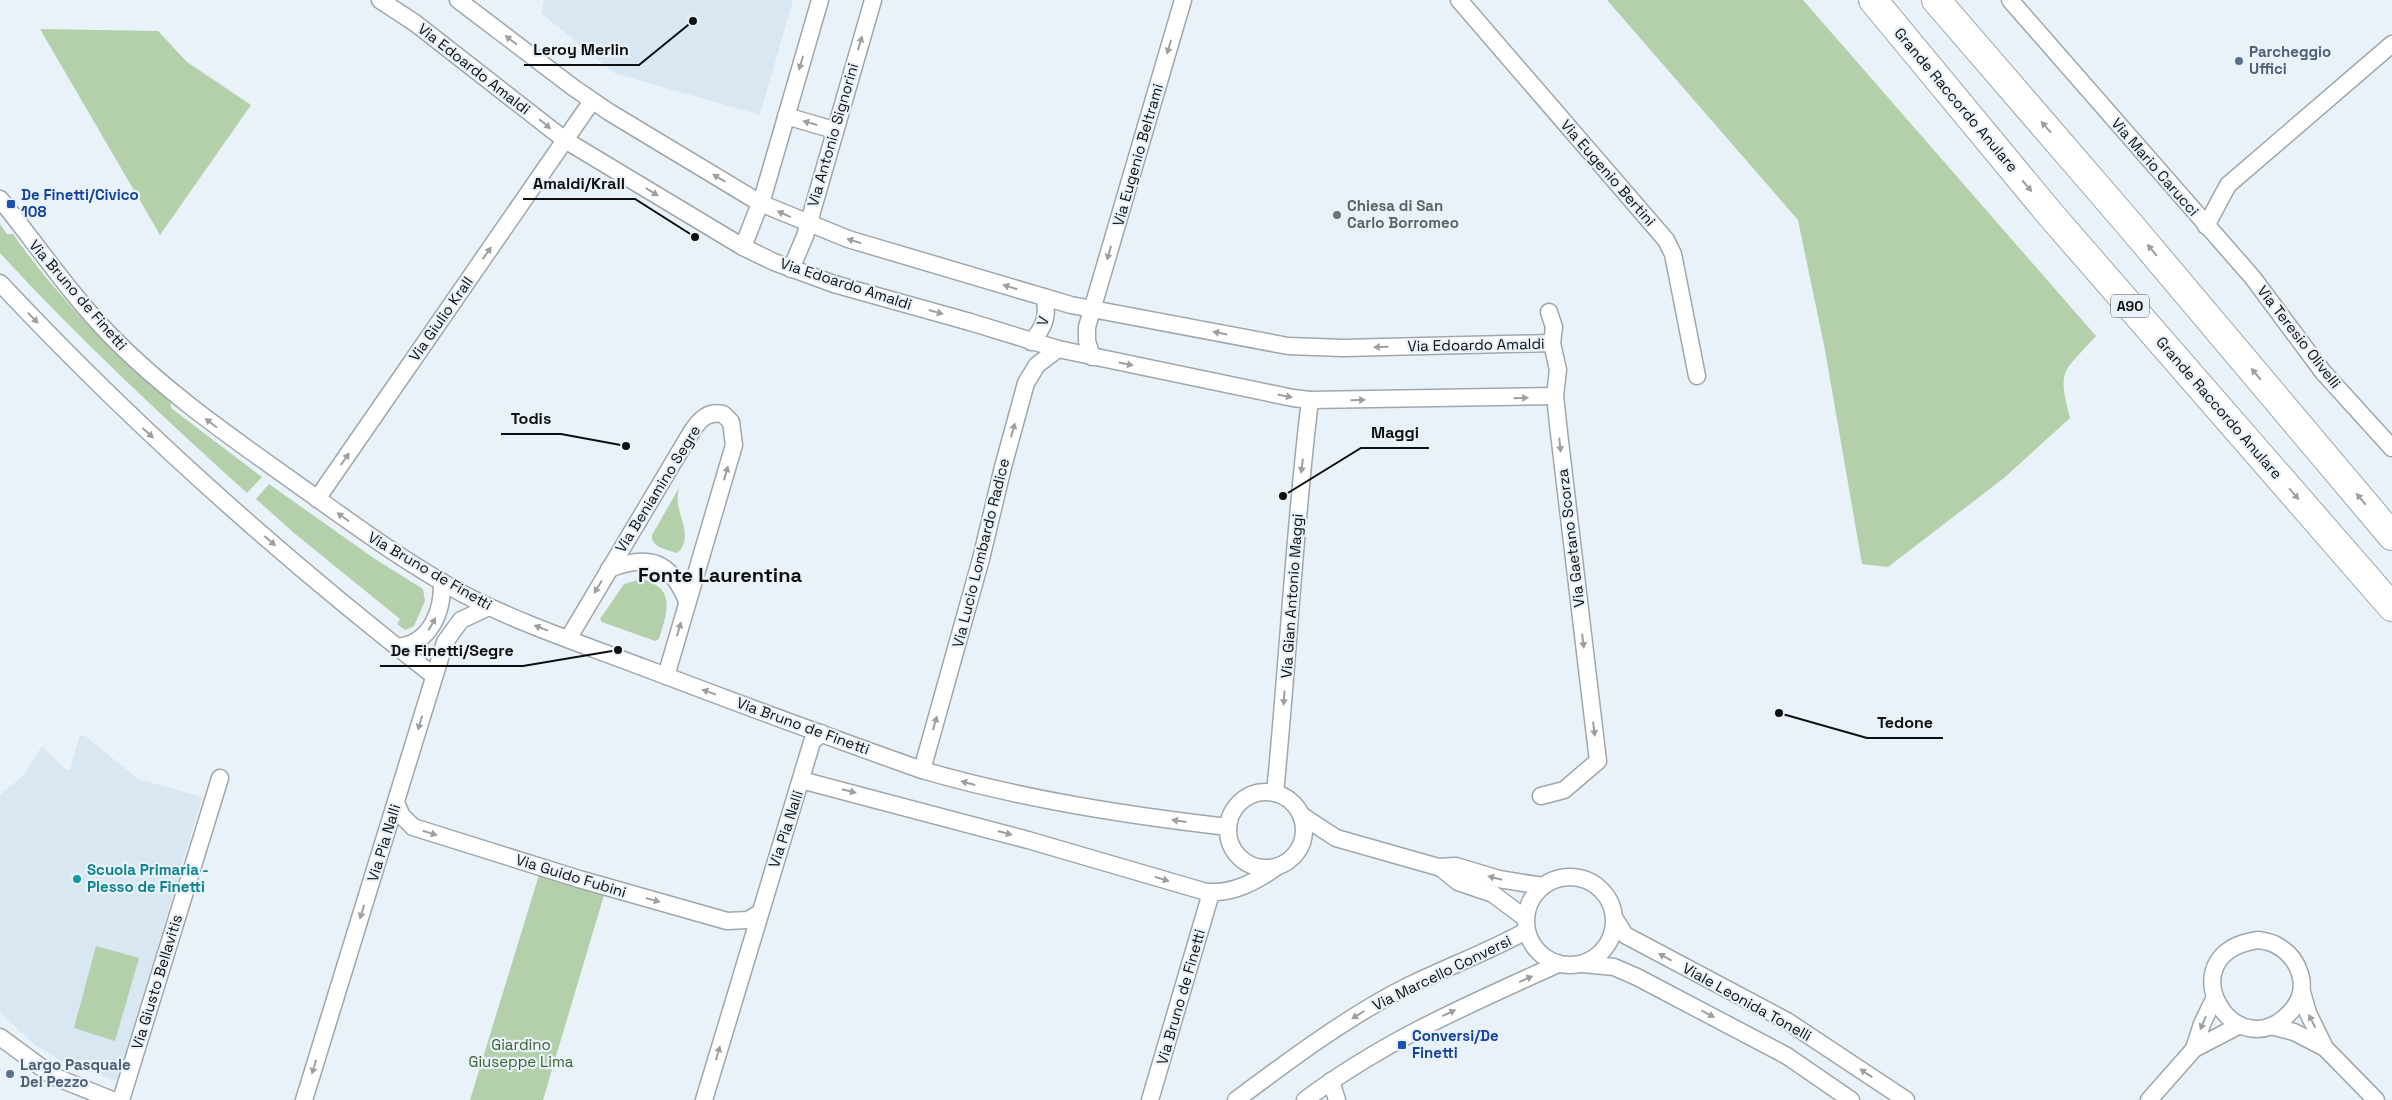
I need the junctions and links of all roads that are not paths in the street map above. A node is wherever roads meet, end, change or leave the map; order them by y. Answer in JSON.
{"nodes":[{"id":1,"x":380,"y":0,"type":"edge"},
{"id":2,"x":458,"y":0,"type":"edge"},
{"id":3,"x":820,"y":0,"type":"edge"},
{"id":4,"x":873,"y":0,"type":"edge"},
{"id":5,"x":1182,"y":0,"type":"edge"},
{"id":6,"x":1459,"y":0,"type":"edge"},
{"id":7,"x":1873,"y":0,"type":"edge"},
{"id":8,"x":1936,"y":0,"type":"edge"},
{"id":9,"x":2010,"y":0,"type":"edge"},
{"id":10,"x":2392,"y":44,"type":"edge"},
{"id":11,"x":592,"y":101,"type":"junction"},
{"id":12,"x":786,"y":116,"type":"junction"},
{"id":13,"x":834,"y":130,"type":"junction"},
{"id":14,"x":565,"y":140,"type":"junction"},
{"id":15,"x":0,"y":199,"type":"edge"},
{"id":16,"x":760,"y":203,"type":"junction"},
{"id":17,"x":808,"y":224,"type":"junction"},
{"id":18,"x":2206,"y":226,"type":"junction"},
{"id":19,"x":743,"y":247,"type":"junction"},
{"id":20,"x":791,"y":269,"type":"junction"},
{"id":21,"x":0,"y":283,"type":"edge"},
{"id":22,"x":1044,"y":297,"type":"junction"},
{"id":23,"x":1093,"y":310,"type":"junction"},
{"id":24,"x":1549,"y":312,"type":"dead end"},
{"id":25,"x":1032,"y":342,"type":"junction"},
{"id":26,"x":1552,"y":343,"type":"junction"},
{"id":27,"x":1058,"y":349,"type":"junction"},
{"id":28,"x":1092,"y":357,"type":"junction"},
{"id":29,"x":1697,"y":376,"type":"dead end"},
{"id":30,"x":1555,"y":396,"type":"junction"},
{"id":31,"x":1310,"y":400,"type":"junction"},
{"id":32,"x":2392,"y":448,"type":"edge"},
{"id":33,"x":317,"y":499,"type":"junction"},
{"id":34,"x":2392,"y":536,"type":"edge"},
{"id":35,"x":609,"y":569,"type":"junction"},
{"id":36,"x":442,"y":582,"type":"junction"},
{"id":37,"x":687,"y":601,"type":"junction"},
{"id":38,"x":489,"y":606,"type":"junction"},
{"id":39,"x":2392,"y":607,"type":"edge"},
{"id":40,"x":568,"y":639,"type":"junction"},
{"id":41,"x":397,"y":647,"type":"junction"},
{"id":42,"x":434,"y":676,"type":"junction"},
{"id":43,"x":666,"y":676,"type":"junction"},
{"id":44,"x":820,"y":733,"type":"junction"},
{"id":45,"x":922,"y":770,"type":"junction"},
{"id":46,"x":220,"y":778,"type":"dead end"},
{"id":47,"x":801,"y":780,"type":"junction"},
{"id":48,"x":1275,"y":793,"type":"junction"},
{"id":49,"x":1541,"y":796,"type":"dead end"},
{"id":50,"x":396,"y":802,"type":"junction"},
{"id":51,"x":1302,"y":815,"type":"junction"},
{"id":52,"x":1228,"y":827,"type":"junction"},
{"id":53,"x":1336,"y":838,"type":"junction"},
{"id":54,"x":1302,"y":846,"type":"junction"},
{"id":55,"x":1275,"y":868,"type":"junction"},
{"id":56,"x":1441,"y":868,"type":"junction"},
{"id":57,"x":1543,"y":886,"type":"junction"},
{"id":58,"x":1211,"y":893,"type":"junction"},
{"id":59,"x":758,"y":914,"type":"junction"},
{"id":60,"x":1615,"y":919,"type":"junction"},
{"id":61,"x":1526,"y":924,"type":"junction"},
{"id":62,"x":1558,"y":964,"type":"junction"},
{"id":63,"x":1583,"y":964,"type":"junction"},
{"id":64,"x":2302,"y":992,"type":"junction"},
{"id":65,"x":2214,"y":999,"type":"junction"},
{"id":66,"x":2238,"y":1026,"type":"junction"},
{"id":67,"x":2271,"y":1026,"type":"junction"},
{"id":68,"x":0,"y":1037,"type":"edge"},
{"id":69,"x":2326,"y":1048,"type":"junction"},
{"id":70,"x":2194,"y":1049,"type":"junction"},
{"id":71,"x":1331,"y":1081,"type":"junction"},
{"id":72,"x":112,"y":1100,"type":"edge"},
{"id":73,"x":121,"y":1100,"type":"edge"},
{"id":74,"x":304,"y":1100,"type":"edge"},
{"id":75,"x":704,"y":1100,"type":"edge"},
{"id":76,"x":1150,"y":1100,"type":"edge"},
{"id":77,"x":1236,"y":1100,"type":"edge"},
{"id":78,"x":1305,"y":1100,"type":"edge"},
{"id":79,"x":1337,"y":1100,"type":"edge"},
{"id":80,"x":1851,"y":1100,"type":"edge"},
{"id":81,"x":1906,"y":1100,"type":"edge"},
{"id":82,"x":2149,"y":1100,"type":"edge"},
{"id":83,"x":2376,"y":1100,"type":"edge"}],
"edges":[{"from":1,"to":14,"type":"street","name":"Via Edoardo Amaldi","one_way":true},
{"from":11,"to":2,"type":"street","name":"Via Edoardo Amaldi","one_way":true},
{"from":3,"to":12,"type":"street","one_way":true},
{"from":13,"to":4,"type":"street","name":"Via Antonio Signorini","one_way":true},
{"from":5,"to":23,"type":"street","name":"Via Eugenio Beltrami","one_way":true},
{"from":6,"to":29,"type":"street","name":"Via Eugenio Bertini"},
{"from":7,"to":39,"type":"highway","name":"Grande Raccordo Anulare","number":"A90","one_way":true},
{"from":34,"to":8,"type":"highway","one_way":true},
{"from":9,"to":18,"type":"street","name":"Via Mario Carucci"},
{"from":10,"to":18,"type":"street","name":"Via Mario Carucci"},
{"from":11,"to":14,"type":"street"},
{"from":16,"to":11,"type":"street","name":"Via Edoardo Amaldi","one_way":true},
{"from":13,"to":12,"type":"street","one_way":true},
{"from":12,"to":16,"type":"street"},
{"from":13,"to":17,"type":"street","name":"Via Antonio Signorini"},
{"from":14,"to":19,"type":"street","name":"Via Edoardo Amaldi","one_way":true},
{"from":33,"to":14,"type":"street","name":"Via Giulio Krall","one_way":true},
{"from":33,"to":15,"type":"street","name":"Via Bruno de Finetti","one_way":true},
{"from":17,"to":16,"type":"street","name":"Via Edoardo Amaldi","one_way":true},
{"from":16,"to":19,"type":"street"},
{"from":17,"to":20,"type":"street","name":"Via Antonio Signorini"},
{"from":22,"to":17,"type":"street","name":"Via Edoardo Amaldi","one_way":true},
{"from":18,"to":32,"type":"street","name":"Via Teresio Olivelli"},
{"from":19,"to":20,"type":"street","name":"Via Edoardo Amaldi"},
{"from":20,"to":25,"type":"street","name":"Via Edoardo Amaldi","one_way":true},
{"from":21,"to":41,"type":"street","one_way":true},
{"from":22,"to":23,"type":"street","name":"Via Edoardo Amaldi"},
{"from":22,"to":25,"type":"street","name":"V"},
{"from":26,"to":23,"type":"street","name":"Via Edoardo Amaldi","one_way":true},
{"from":23,"to":28,"type":"street"},
{"from":24,"to":26,"type":"street"},
{"from":25,"to":27,"type":"street","name":"Via Edoardo Amaldi"},
{"from":26,"to":30,"type":"street","name":"Via Edoardo Amaldi"},
{"from":27,"to":28,"type":"street","name":"Via Edoardo Amaldi"},
{"from":45,"to":27,"type":"street","name":"Via Lucio Lombardo Radice","one_way":true},
{"from":28,"to":31,"type":"street","name":"Via Edoardo Amaldi","one_way":true},
{"from":31,"to":30,"type":"street","name":"Via Edoardo Amaldi","one_way":true},
{"from":30,"to":49,"type":"street","name":"Via Gaetano Scorza","one_way":true},
{"from":31,"to":48,"type":"street","name":"Via Gian Antonio Maggi","one_way":true},
{"from":36,"to":33,"type":"street","name":"Via Bruno de Finetti","one_way":true},
{"from":35,"to":37,"type":"street","name":"Via Beniamino Segre"},
{"from":37,"to":35,"type":"street","name":"Via Beniamino Segre","one_way":true},
{"from":35,"to":40,"type":"street","name":"Via Beniamino Segre","one_way":true},
{"from":36,"to":38,"type":"street","name":"Via Bruno de Finetti"},
{"from":41,"to":36,"type":"street","one_way":true},
{"from":43,"to":37,"type":"street","name":"Via Beniamino Segre","one_way":true},
{"from":40,"to":38,"type":"street","name":"Via Bruno de Finetti","one_way":true},
{"from":38,"to":42,"type":"street","name":"Via Pia Nalli"},
{"from":40,"to":43,"type":"street","name":"Via Bruno de Finetti"},
{"from":41,"to":42,"type":"street"},
{"from":42,"to":50,"type":"street","name":"Via Pia Nalli","one_way":true},
{"from":44,"to":43,"type":"street","name":"Via Bruno de Finetti","one_way":true},
{"from":44,"to":45,"type":"street","name":"Via Bruno de Finetti"},
{"from":44,"to":47,"type":"street","name":"Via Pia Nalli"},
{"from":52,"to":45,"type":"street","name":"Via Bruno de Finetti","one_way":true},
{"from":46,"to":73,"type":"street","name":"Via Giusto Bellavitis"},
{"from":47,"to":58,"type":"street","one_way":true},
{"from":47,"to":59,"type":"street","name":"Via Pia Nalli"},
{"from":48,"to":51,"type":"street"},
{"from":48,"to":52,"type":"street"},
{"from":50,"to":59,"type":"street","name":"Via Guido Fubini","one_way":true},
{"from":50,"to":74,"type":"street","name":"Via Pia Nalli","one_way":true},
{"from":51,"to":53,"type":"street"},
{"from":51,"to":54,"type":"street"},
{"from":52,"to":55,"type":"street"},
{"from":53,"to":54,"type":"street"},
{"from":53,"to":56,"type":"street"},
{"from":54,"to":55,"type":"street"},
{"from":55,"to":58,"type":"street"},
{"from":57,"to":56,"type":"street","one_way":true},
{"from":56,"to":61,"type":"street"},
{"from":57,"to":60,"type":"street"},
{"from":57,"to":61,"type":"street"},
{"from":58,"to":76,"type":"street","name":"Via Bruno de Finetti"},
{"from":75,"to":59,"type":"street","name":"Via Pia Nalli","one_way":true},
{"from":60,"to":63,"type":"street"},
{"from":81,"to":60,"type":"street","name":"Viale Leonida Tonelli","one_way":true},
{"from":61,"to":62,"type":"street"},
{"from":61,"to":77,"type":"street","name":"Via Marcello Conversi","one_way":true},
{"from":62,"to":63,"type":"street"},
{"from":71,"to":62,"type":"street","one_way":true},
{"from":63,"to":80,"type":"street","name":"Viale Leonida Tonelli","one_way":true},
{"from":64,"to":65,"type":"street"},
{"from":64,"to":67,"type":"street"},
{"from":69,"to":64,"type":"street","one_way":true},
{"from":65,"to":66,"type":"street"},
{"from":65,"to":70,"type":"street","one_way":true},
{"from":66,"to":67,"type":"street"},
{"from":66,"to":70,"type":"street"},
{"from":67,"to":69,"type":"street"},
{"from":68,"to":72,"type":"street"},
{"from":69,"to":83,"type":"street"},
{"from":70,"to":82,"type":"street"},
{"from":71,"to":78,"type":"street"},
{"from":71,"to":79,"type":"street"}]}
